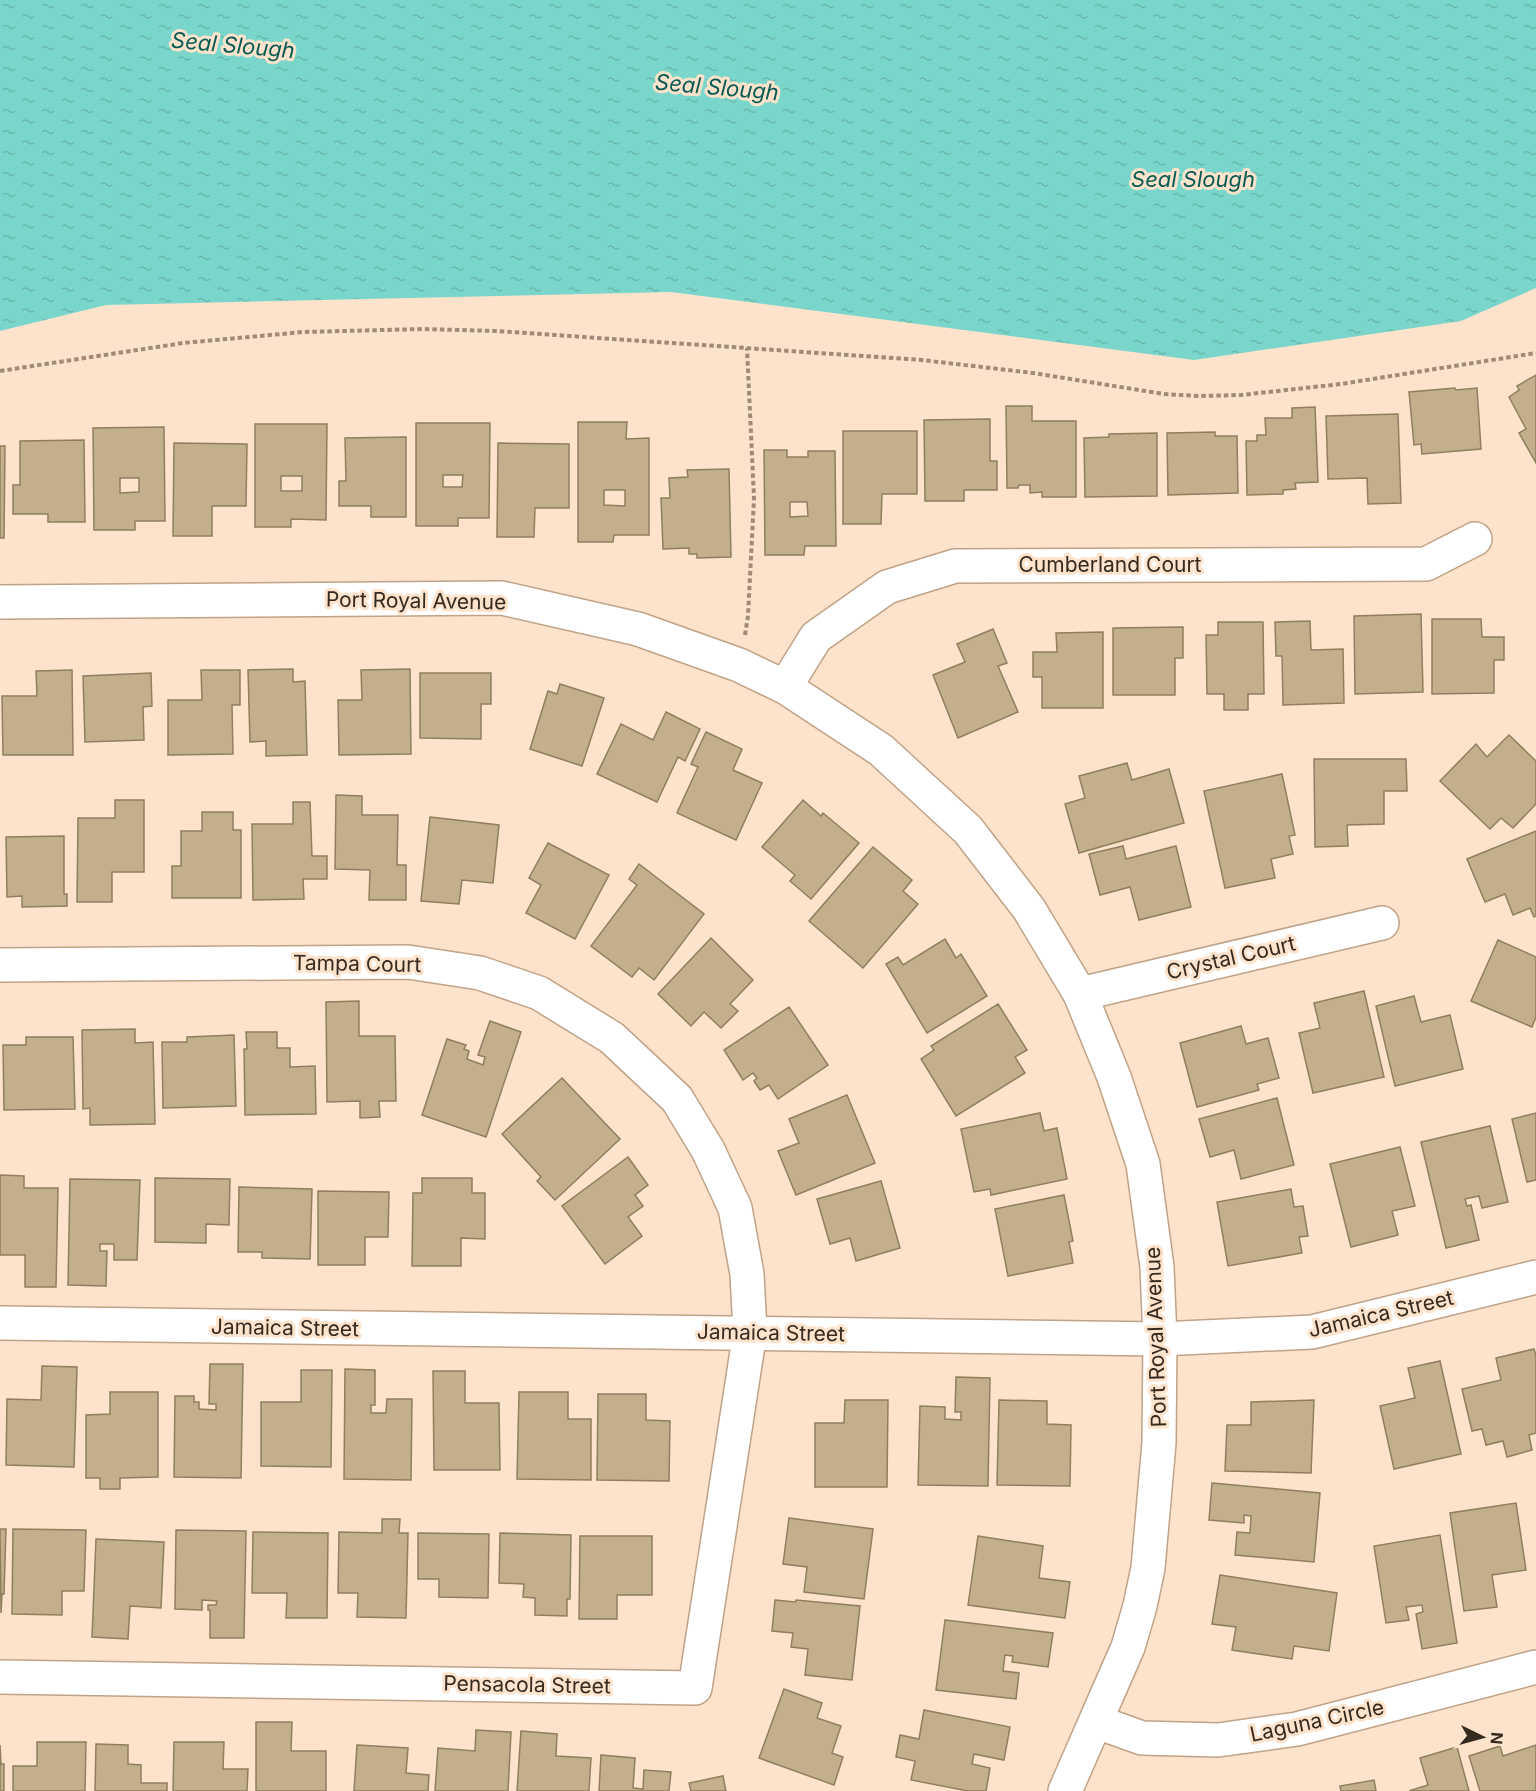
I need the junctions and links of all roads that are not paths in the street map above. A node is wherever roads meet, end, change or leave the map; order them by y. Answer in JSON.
{"nodes":[{"id":1,"x":1475,"y":539,"type":"dead end"},
{"id":2,"x":0,"y":602,"type":"edge"},
{"id":3,"x":785,"y":687,"type":"junction"},
{"id":4,"x":1382,"y":923,"type":"dead end"},
{"id":5,"x":0,"y":965,"type":"edge"},
{"id":6,"x":1080,"y":994,"type":"junction"},
{"id":7,"x":1536,"y":1277,"type":"edge"},
{"id":8,"x":0,"y":1323,"type":"edge"},
{"id":9,"x":750,"y":1332,"type":"junction"},
{"id":10,"x":1160,"y":1339,"type":"junction"},
{"id":11,"x":1536,"y":1667,"type":"edge"},
{"id":12,"x":0,"y":1677,"type":"edge"},
{"id":13,"x":1096,"y":1722,"type":"junction"},
{"id":14,"x":1065,"y":1791,"type":"edge"}],
"edges":[{"from":1,"to":3,"type":"street","name":"Cumberland Court"},
{"from":2,"to":3,"type":"street","name":"Port Royal Avenue"},
{"from":3,"to":6,"type":"street","name":"Port Royal Avenue"},
{"from":4,"to":6,"type":"street","name":"Crystal Court"},
{"from":5,"to":9,"type":"street","name":"Tampa Court"},
{"from":6,"to":10,"type":"street","name":"Port Royal Avenue"},
{"from":7,"to":10,"type":"street","name":"Jamaica Street"},
{"from":8,"to":9,"type":"street","name":"Jamaica Street"},
{"from":9,"to":10,"type":"street","name":"Jamaica Street"},
{"from":9,"to":12,"type":"street","name":"Pensacola Street"},
{"from":10,"to":13,"type":"street","name":"Port Royal Avenue"},
{"from":11,"to":13,"type":"street","name":"Laguna Circle"},
{"from":13,"to":14,"type":"street","name":"Port Royal Avenue"}]}
